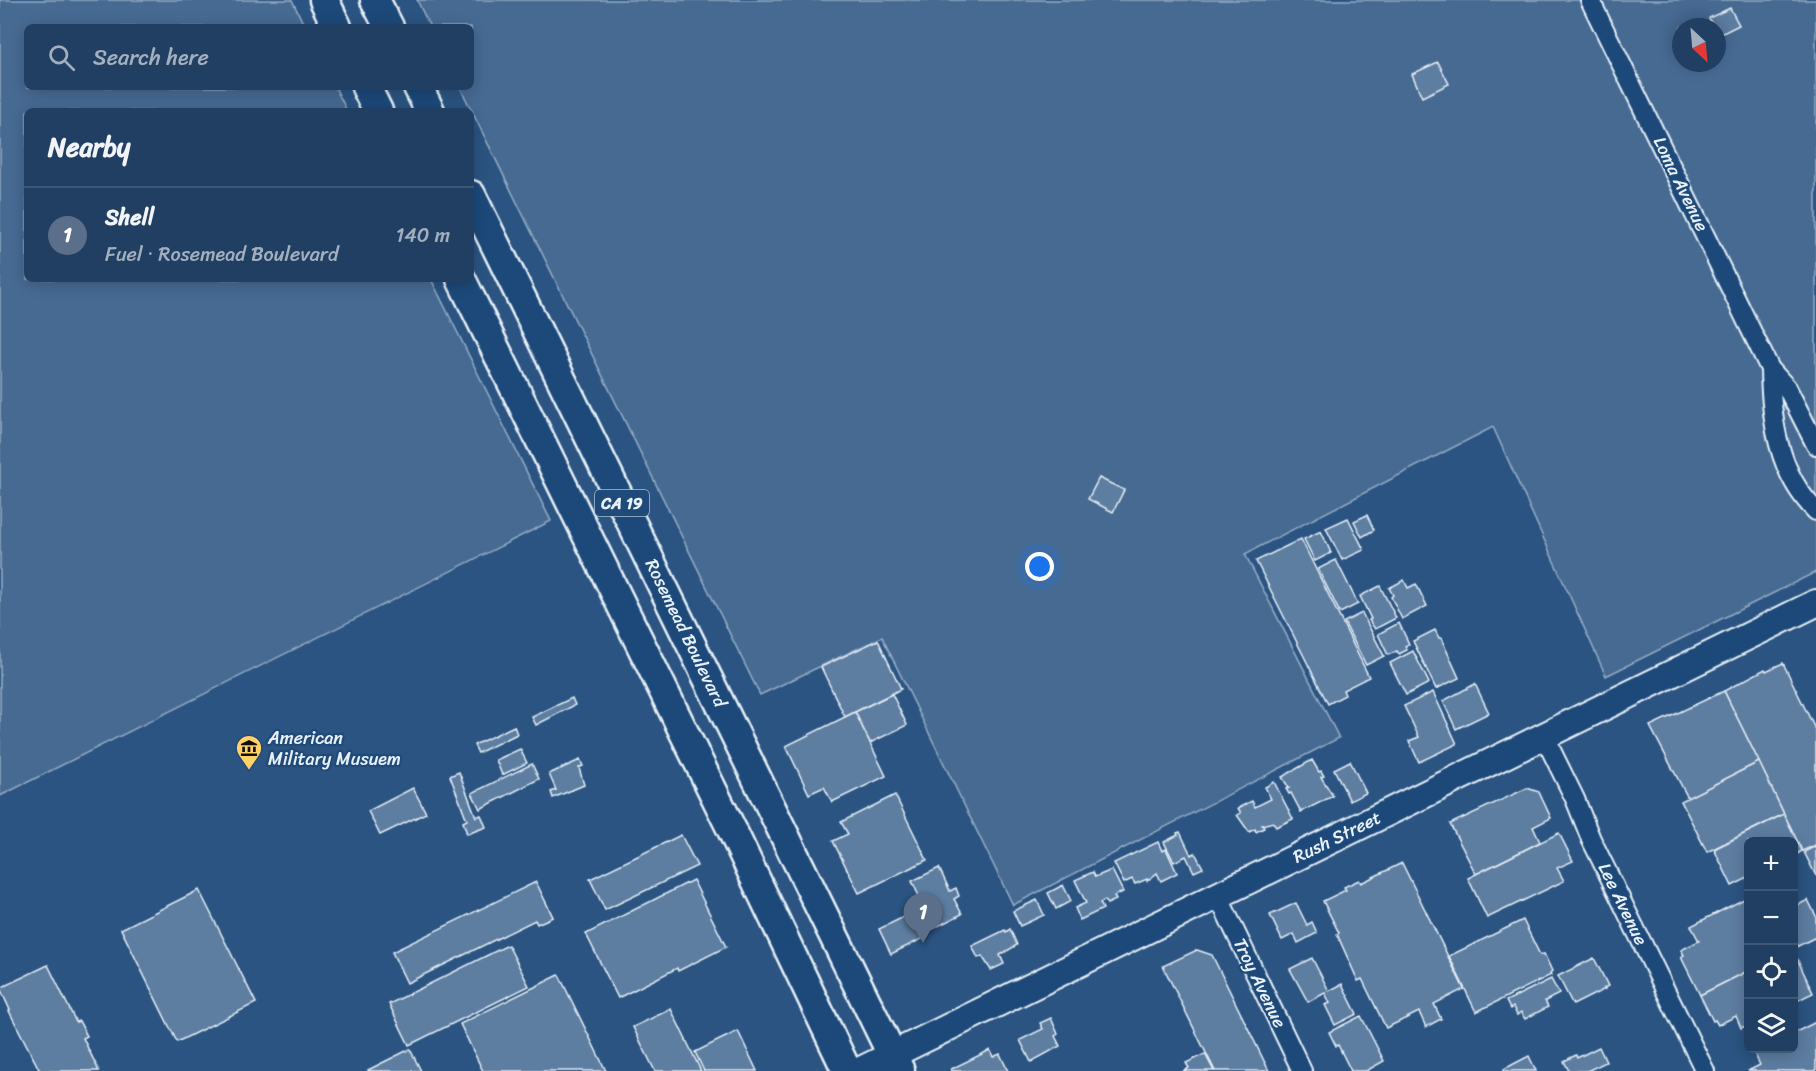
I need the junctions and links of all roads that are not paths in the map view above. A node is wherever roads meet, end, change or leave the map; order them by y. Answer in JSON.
{"nodes":[{"id":1,"x":324,"y":0,"type":"edge"},
{"id":2,"x":375,"y":0,"type":"edge"},
{"id":3,"x":1590,"y":0,"type":"edge"},
{"id":4,"x":336,"y":24,"type":"edge"},
{"id":5,"x":387,"y":24,"type":"edge"},
{"id":6,"x":368,"y":90,"type":"edge"},
{"id":7,"x":420,"y":90,"type":"edge"},
{"id":8,"x":376,"y":108,"type":"edge"},
{"id":9,"x":428,"y":108,"type":"edge"},
{"id":10,"x":474,"y":201,"type":"edge"},
{"id":11,"x":462,"y":282,"type":"edge"},
{"id":12,"x":1770,"y":369,"type":"junction"},
{"id":13,"x":1816,"y":446,"type":"edge"},
{"id":14,"x":1816,"y":511,"type":"edge"},
{"id":15,"x":1816,"y":603,"type":"edge"},
{"id":16,"x":1544,"y":736,"type":"junction"},
{"id":17,"x":1218,"y":896,"type":"junction"},
{"id":18,"x":896,"y":1063,"type":"edge"},
{"id":19,"x":847,"y":1071,"type":"edge"},
{"id":20,"x":859,"y":1071,"type":"edge"},
{"id":21,"x":1302,"y":1071,"type":"edge"},
{"id":22,"x":1706,"y":1071,"type":"edge"}],
"edges":[{"from":1,"to":4,"type":"main road"},
{"from":2,"to":5,"type":"main road"},
{"from":3,"to":12,"type":"street","name":"Loma Avenue"},
{"from":6,"to":8,"type":"main road"},
{"from":7,"to":9,"type":"main road"},
{"from":10,"to":18,"type":"main road","name":"Rosemead Boulevard","number":"CA 19"},
{"from":11,"to":19,"type":"main road","number":"CA 19"},
{"from":12,"to":13,"type":"street","name":"Loma Avenue"},
{"from":12,"to":14,"type":"street","name":"Loma Avenue"},
{"from":15,"to":16,"type":"street","name":"Rush Street"},
{"from":16,"to":17,"type":"street","name":"Rush Street"},
{"from":16,"to":22,"type":"street","name":"Lee Avenue"},
{"from":17,"to":18,"type":"street","name":"Rush Street"},
{"from":17,"to":21,"type":"street","name":"Troy Avenue"},
{"from":18,"to":20,"type":"street","name":"Rush Street"}]}
